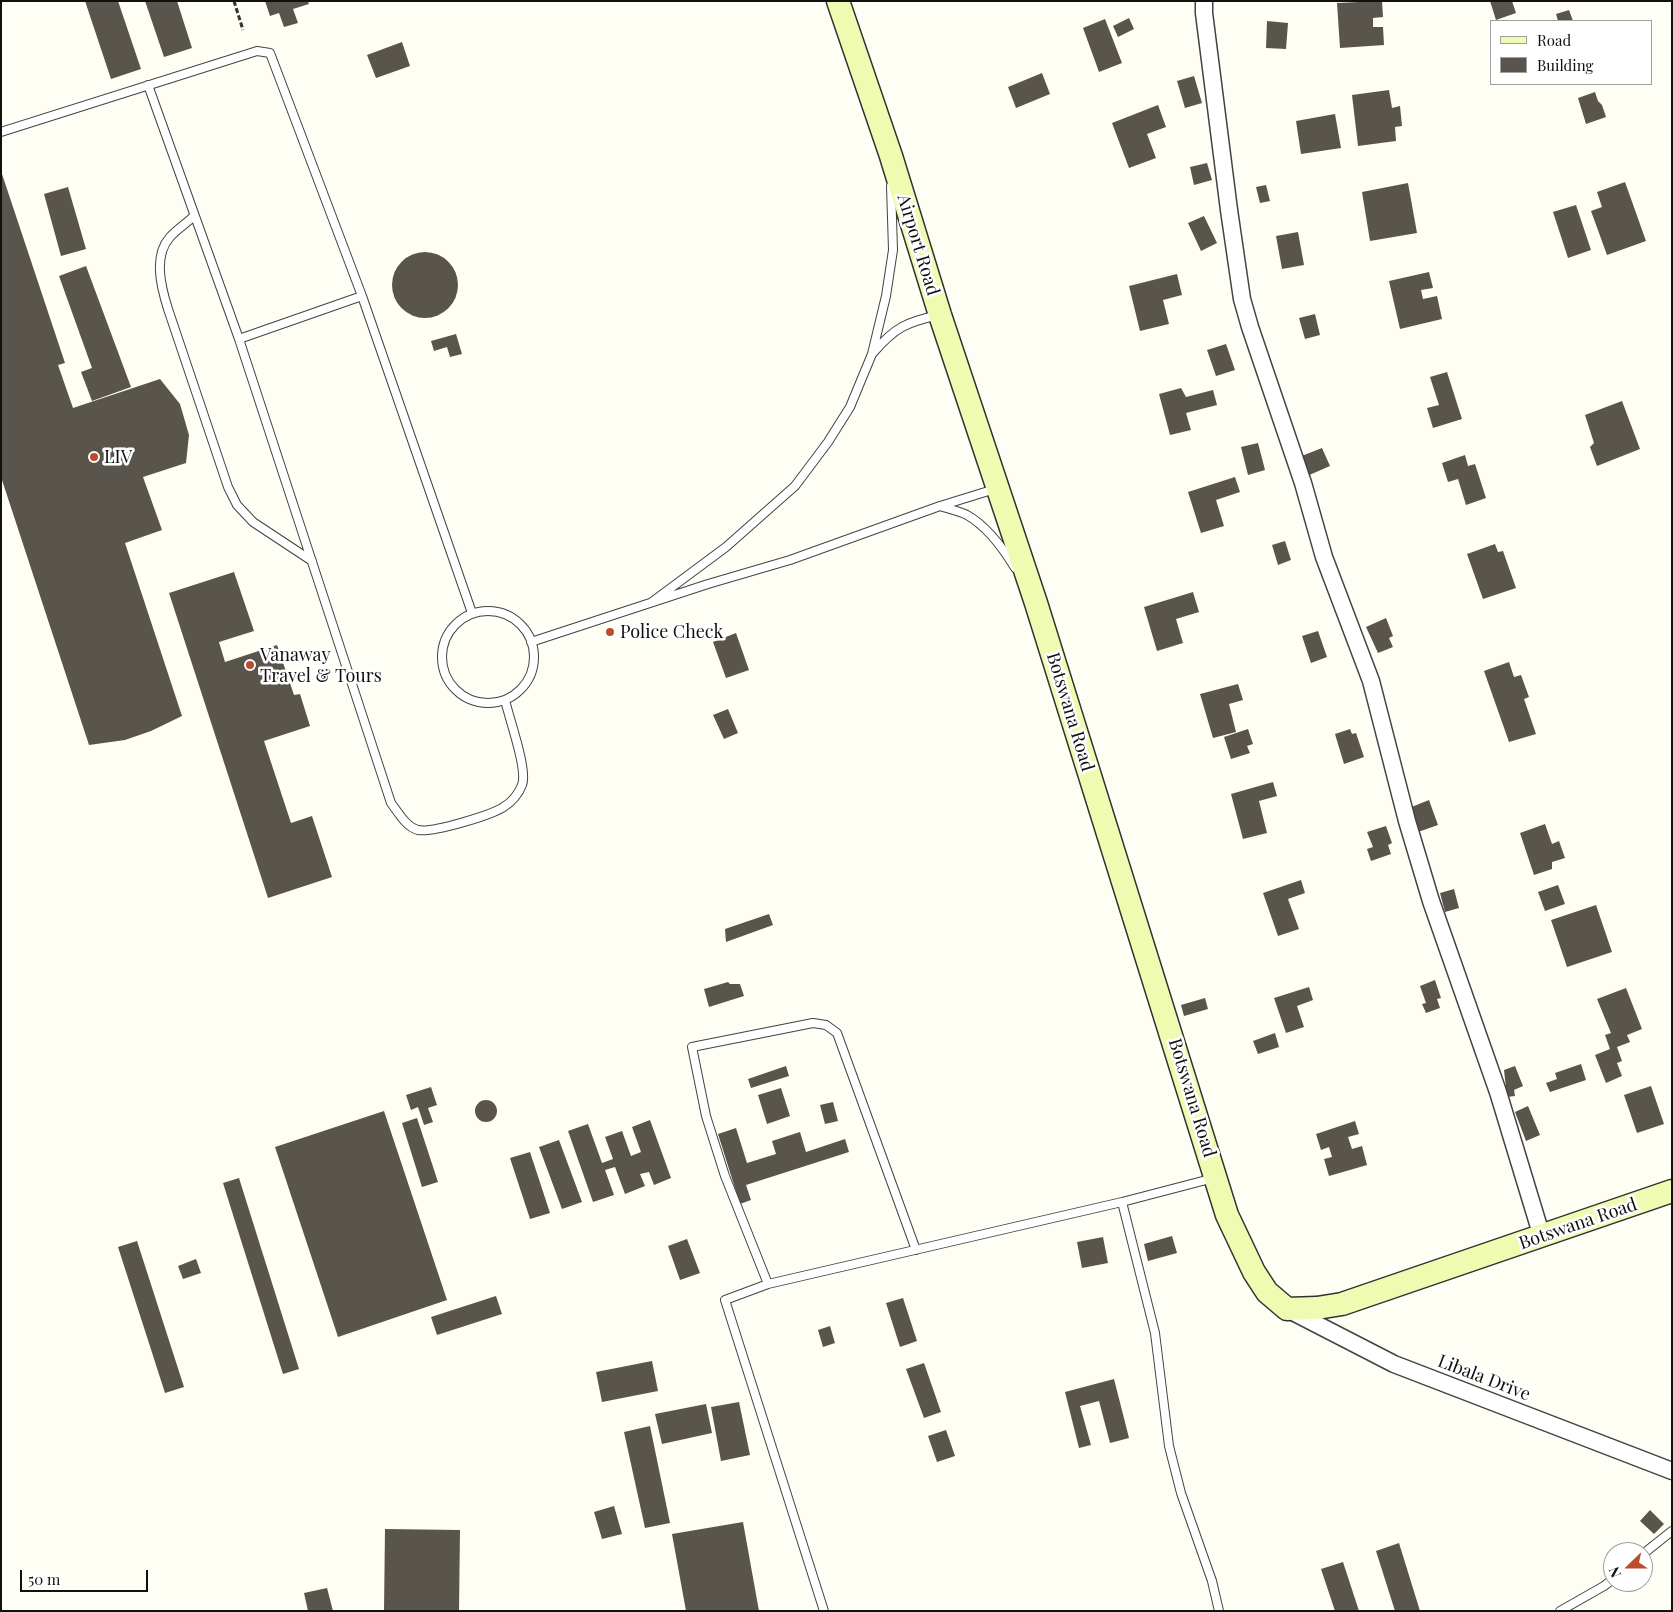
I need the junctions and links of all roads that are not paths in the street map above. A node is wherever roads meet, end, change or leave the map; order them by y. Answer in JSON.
{"nodes":[{"id":1,"x":838,"y":1,"type":"edge"},
{"id":2,"x":1204,"y":1,"type":"edge"},
{"id":3,"x":148,"y":85,"type":"junction"},
{"id":4,"x":1,"y":132,"type":"edge"},
{"id":5,"x":891,"y":156,"type":"junction"},
{"id":6,"x":194,"y":216,"type":"junction"},
{"id":7,"x":362,"y":296,"type":"junction"},
{"id":8,"x":940,"y":315,"type":"junction"},
{"id":9,"x":239,"y":338,"type":"junction"},
{"id":10,"x":872,"y":354,"type":"junction"},
{"id":11,"x":999,"y":488,"type":"junction"},
{"id":12,"x":940,"y":506,"type":"junction"},
{"id":13,"x":312,"y":561,"type":"junction"},
{"id":14,"x":652,"y":602,"type":"junction"},
{"id":15,"x":1036,"y":603,"type":"junction"},
{"id":16,"x":472,"y":613,"type":"junction"},
{"id":17,"x":532,"y":642,"type":"junction"},
{"id":18,"x":505,"y":700,"type":"junction"},
{"id":19,"x":1216,"y":1177,"type":"junction"},
{"id":20,"x":1672,"y":1191,"type":"edge"},
{"id":21,"x":1122,"y":1202,"type":"junction"},
{"id":22,"x":1542,"y":1237,"type":"junction"},
{"id":23,"x":916,"y":1250,"type":"junction"},
{"id":24,"x":768,"y":1284,"type":"junction"},
{"id":25,"x":1287,"y":1309,"type":"junction"},
{"id":26,"x":1672,"y":1471,"type":"edge"},
{"id":27,"x":1672,"y":1531,"type":"edge"},
{"id":28,"x":1653,"y":1546,"type":"edge"},
{"id":29,"x":1603,"y":1587,"type":"edge"},
{"id":30,"x":824,"y":1611,"type":"edge"},
{"id":31,"x":1219,"y":1611,"type":"edge"},
{"id":32,"x":1560,"y":1611,"type":"edge"}],
"edges":[{"from":1,"to":5,"type":"street","name":"Airport Road"},
{"from":2,"to":22,"type":"street"},
{"from":3,"to":4,"type":"lane"},
{"from":3,"to":6,"type":"lane"},
{"from":3,"to":7,"type":"lane"},
{"from":5,"to":8,"type":"street","name":"Airport Road"},
{"from":5,"to":10,"type":"lane"},
{"from":6,"to":9,"type":"lane"},
{"from":6,"to":13,"type":"lane"},
{"from":7,"to":9,"type":"lane"},
{"from":7,"to":16,"type":"lane"},
{"from":8,"to":10,"type":"lane"},
{"from":8,"to":11,"type":"street","name":"Airport Road"},
{"from":9,"to":13,"type":"lane"},
{"from":10,"to":14,"type":"lane"},
{"from":11,"to":12,"type":"lane"},
{"from":11,"to":15,"type":"street","name":"Botswana Road"},
{"from":12,"to":14,"type":"lane"},
{"from":12,"to":15,"type":"lane"},
{"from":13,"to":18,"type":"lane"},
{"from":14,"to":17,"type":"lane"},
{"from":15,"to":19,"type":"street","name":"Botswana Road"},
{"from":16,"to":17,"type":"lane"},
{"from":16,"to":18,"type":"lane"},
{"from":17,"to":18,"type":"lane"},
{"from":19,"to":21,"type":"lane"},
{"from":19,"to":25,"type":"street","name":"Botswana Road"},
{"from":20,"to":22,"type":"street","name":"Botswana Road"},
{"from":21,"to":23,"type":"lane"},
{"from":21,"to":31,"type":"lane"},
{"from":22,"to":25,"type":"street","name":"Botswana Road"},
{"from":23,"to":24,"type":"lane"},
{"from":23,"to":24,"type":"lane"},
{"from":24,"to":30,"type":"lane"},
{"from":25,"to":26,"type":"street","name":"Libala Drive"},
{"from":27,"to":28,"type":"lane"},
{"from":29,"to":32,"type":"lane"}]}
